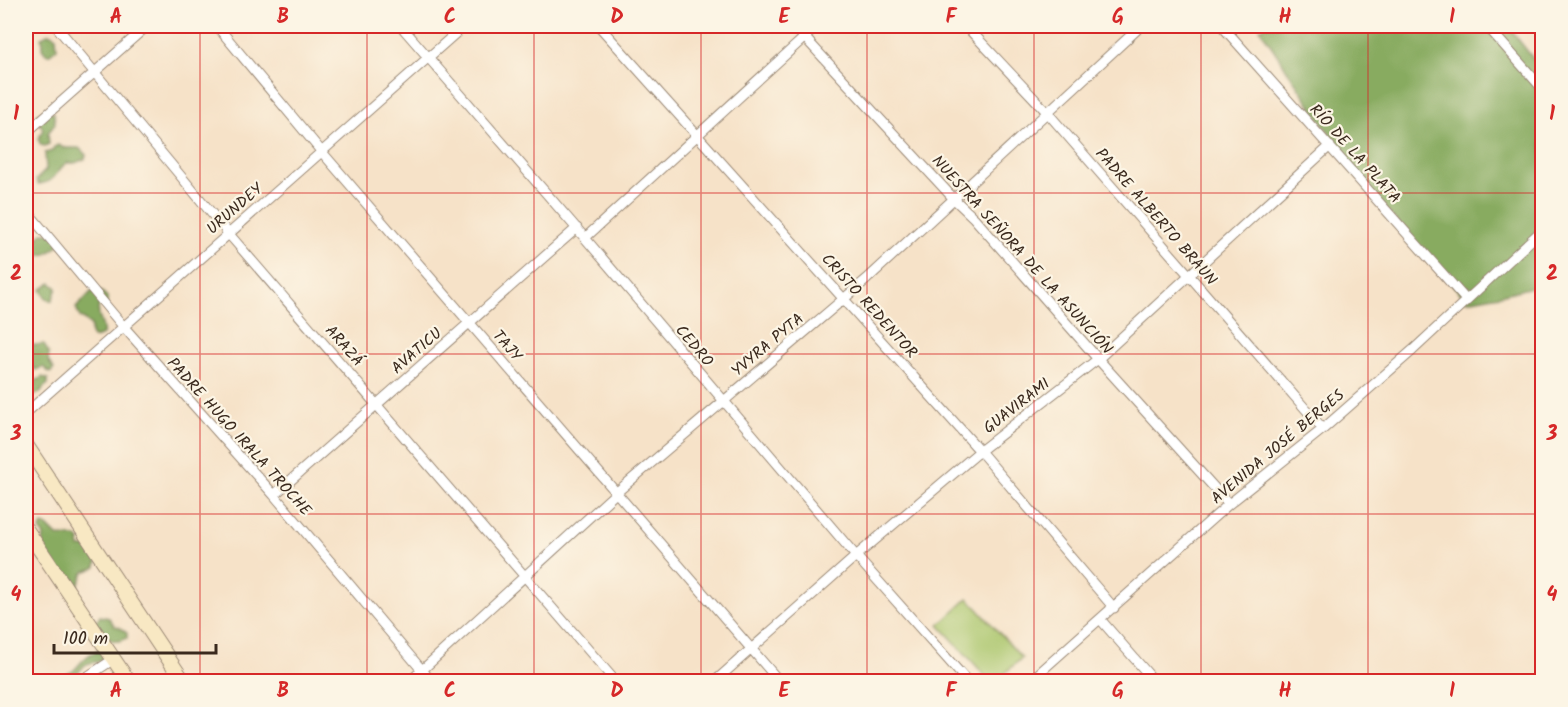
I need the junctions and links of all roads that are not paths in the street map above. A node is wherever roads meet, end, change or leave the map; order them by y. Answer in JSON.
{"nodes":[{"id":1,"x":56,"y":26,"type":"edge"},
{"id":2,"x":147,"y":26,"type":"edge"},
{"id":3,"x":217,"y":26,"type":"edge"},
{"id":4,"x":400,"y":26,"type":"edge"},
{"id":5,"x":464,"y":26,"type":"edge"},
{"id":6,"x":598,"y":26,"type":"edge"},
{"id":7,"x":794,"y":26,"type":"edge"},
{"id":8,"x":817,"y":26,"type":"edge"},
{"id":9,"x":966,"y":26,"type":"edge"},
{"id":10,"x":1141,"y":26,"type":"edge"},
{"id":11,"x":1222,"y":26,"type":"edge"},
{"id":12,"x":1488,"y":26,"type":"edge"},
{"id":13,"x":805,"y":37,"type":"junction"},
{"id":14,"x":428,"y":57,"type":"junction"},
{"id":15,"x":94,"y":72,"type":"junction"},
{"id":16,"x":1542,"y":88,"type":"edge"},
{"id":17,"x":1046,"y":111,"type":"junction"},
{"id":18,"x":26,"y":133,"type":"edge"},
{"id":19,"x":697,"y":134,"type":"junction"},
{"id":20,"x":1330,"y":146,"type":"junction"},
{"id":21,"x":321,"y":151,"type":"junction"},
{"id":22,"x":954,"y":199,"type":"junction"},
{"id":23,"x":26,"y":210,"type":"edge"},
{"id":24,"x":577,"y":228,"type":"junction"},
{"id":25,"x":1542,"y":230,"type":"edge"},
{"id":26,"x":228,"y":233,"type":"junction"},
{"id":27,"x":585,"y":238,"type":"junction"},
{"id":28,"x":1190,"y":276,"type":"junction"},
{"id":29,"x":844,"y":298,"type":"junction"},
{"id":30,"x":1467,"y":301,"type":"junction"},
{"id":31,"x":470,"y":323,"type":"junction"},
{"id":32,"x":123,"y":326,"type":"junction"},
{"id":33,"x":1098,"y":359,"type":"junction"},
{"id":34,"x":723,"y":401,"type":"junction"},
{"id":35,"x":377,"y":404,"type":"junction"},
{"id":36,"x":26,"y":413,"type":"edge"},
{"id":37,"x":1323,"y":429,"type":"junction"},
{"id":38,"x":26,"y":445,"type":"edge"},
{"id":39,"x":980,"y":451,"type":"junction"},
{"id":40,"x":617,"y":492,"type":"junction"},
{"id":41,"x":274,"y":495,"type":"junction"},
{"id":42,"x":1229,"y":504,"type":"junction"},
{"id":43,"x":26,"y":529,"type":"edge"},
{"id":44,"x":856,"y":556,"type":"junction"},
{"id":45,"x":525,"y":577,"type":"junction"},
{"id":46,"x":1114,"y":608,"type":"junction"},
{"id":47,"x":1100,"y":619,"type":"junction"},
{"id":48,"x":751,"y":649,"type":"junction"},
{"id":49,"x":114,"y":659,"type":"junction"},
{"id":50,"x":422,"y":670,"type":"junction"},
{"id":51,"x":79,"y":681,"type":"edge"},
{"id":52,"x":129,"y":681,"type":"edge"},
{"id":53,"x":184,"y":681,"type":"edge"},
{"id":54,"x":409,"y":681,"type":"edge"},
{"id":55,"x":432,"y":681,"type":"edge"},
{"id":56,"x":616,"y":681,"type":"edge"},
{"id":57,"x":714,"y":681,"type":"edge"},
{"id":58,"x":780,"y":681,"type":"edge"},
{"id":59,"x":968,"y":681,"type":"edge"},
{"id":60,"x":1029,"y":681,"type":"edge"},
{"id":61,"x":1155,"y":681,"type":"edge"}],
"edges":[{"from":1,"to":15,"type":"street","name":"ARAZÁ"},
{"from":2,"to":15,"type":"street"},
{"from":3,"to":21,"type":"street","name":"TAJY"},
{"from":4,"to":14,"type":"street","name":"CEDRO"},
{"from":5,"to":14,"type":"street","name":"URUNDEY"},
{"from":6,"to":19,"type":"street","name":"CRISTO REDENTOR"},
{"from":7,"to":13,"type":"street","name":"NUESTRA SEÑORA DE LA ASUNCIÓN"},
{"from":8,"to":13,"type":"street"},
{"from":9,"to":17,"type":"street","name":"PADRE ALBERTO BRAUN"},
{"from":10,"to":17,"type":"street","name":"YVYRA PYTA"},
{"from":11,"to":20,"type":"street","name":"RÍO DE LA PLATA"},
{"from":12,"to":16,"type":"street"},
{"from":13,"to":19,"type":"street"},
{"from":13,"to":22,"type":"street","name":"NUESTRA SEÑORA DE LA ASUNCIÓN"},
{"from":14,"to":21,"type":"street","name":"URUNDEY"},
{"from":14,"to":24,"type":"street","name":"CEDRO"},
{"from":15,"to":18,"type":"street"},
{"from":15,"to":26,"type":"street","name":"ARAZÁ"},
{"from":17,"to":22,"type":"street","name":"YVYRA PYTA"},
{"from":17,"to":28,"type":"street","name":"PADRE ALBERTO BRAUN"},
{"from":19,"to":27,"type":"street"},
{"from":19,"to":29,"type":"street","name":"CRISTO REDENTOR"},
{"from":20,"to":28,"type":"street","name":"GUAVIRAMI"},
{"from":20,"to":30,"type":"street","name":"RÍO DE LA PLATA"},
{"from":21,"to":26,"type":"street","name":"URUNDEY"},
{"from":21,"to":31,"type":"street","name":"TAJY"},
{"from":22,"to":29,"type":"street","name":"YVYRA PYTA"},
{"from":22,"to":33,"type":"street","name":"NUESTRA SEÑORA DE LA ASUNCIÓN"},
{"from":23,"to":32,"type":"street","name":"PADRE HUGO IRALA TROCHE"},
{"from":24,"to":27,"type":"street","name":"CEDRO"},
{"from":24,"to":31,"type":"street","name":"AVATICU"},
{"from":25,"to":30,"type":"street","name":"AVENIDA JOSÉ BERGES"},
{"from":26,"to":32,"type":"street","name":"URUNDEY"},
{"from":26,"to":35,"type":"street","name":"ARAZÁ"},
{"from":27,"to":34,"type":"street","name":"CEDRO"},
{"from":28,"to":33,"type":"street","name":"GUAVIRAMI"},
{"from":28,"to":37,"type":"street","name":"PADRE ALBERTO BRAUN"},
{"from":29,"to":34,"type":"street","name":"YVYRA PYTA"},
{"from":29,"to":39,"type":"street","name":"CRISTO REDENTOR"},
{"from":30,"to":37,"type":"street","name":"AVENIDA JOSÉ BERGES"},
{"from":31,"to":35,"type":"street","name":"AVATICU"},
{"from":31,"to":40,"type":"street","name":"TAJY"},
{"from":32,"to":36,"type":"street","name":"URUNDEY"},
{"from":32,"to":41,"type":"street","name":"PADRE HUGO IRALA TROCHE"},
{"from":33,"to":39,"type":"street","name":"GUAVIRAMI"},
{"from":33,"to":42,"type":"street","name":"NUESTRA SEÑORA DE LA ASUNCIÓN"},
{"from":34,"to":40,"type":"street","name":"YVYRA PYTA"},
{"from":34,"to":44,"type":"street","name":"CEDRO"},
{"from":35,"to":41,"type":"street","name":"AVATICU"},
{"from":35,"to":45,"type":"street","name":"ARAZÁ"},
{"from":37,"to":42,"type":"street","name":"AVENIDA JOSÉ BERGES"},
{"from":38,"to":53,"type":"main road"},
{"from":39,"to":44,"type":"street","name":"GUAVIRAMI"},
{"from":39,"to":46,"type":"street","name":"CRISTO REDENTOR"},
{"from":40,"to":45,"type":"street","name":"YVYRA PYTA"},
{"from":40,"to":48,"type":"street","name":"TAJY"},
{"from":41,"to":50,"type":"street","name":"PADRE HUGO IRALA TROCHE"},
{"from":42,"to":46,"type":"street","name":"AVENIDA JOSÉ BERGES"},
{"from":43,"to":49,"type":"main road"},
{"from":44,"to":48,"type":"street","name":"GUAVIRAMI"},
{"from":44,"to":59,"type":"street","name":"CEDRO"},
{"from":45,"to":50,"type":"street","name":"YVYRA PYTA"},
{"from":45,"to":56,"type":"street","name":"ARAZÁ"},
{"from":46,"to":47,"type":"street","name":"AVENIDA JOSÉ BERGES"},
{"from":47,"to":60,"type":"street","name":"AVENIDA JOSÉ BERGES"},
{"from":47,"to":61,"type":"street"},
{"from":48,"to":57,"type":"street","name":"GUAVIRAMI"},
{"from":48,"to":58,"type":"street","name":"TAJY"},
{"from":49,"to":51,"type":"street"},
{"from":49,"to":52,"type":"main road"},
{"from":50,"to":54,"type":"street","name":"YVYRA PYTA"},
{"from":50,"to":55,"type":"street","name":"PADRE HUGO IRALA TROCHE"}]}
